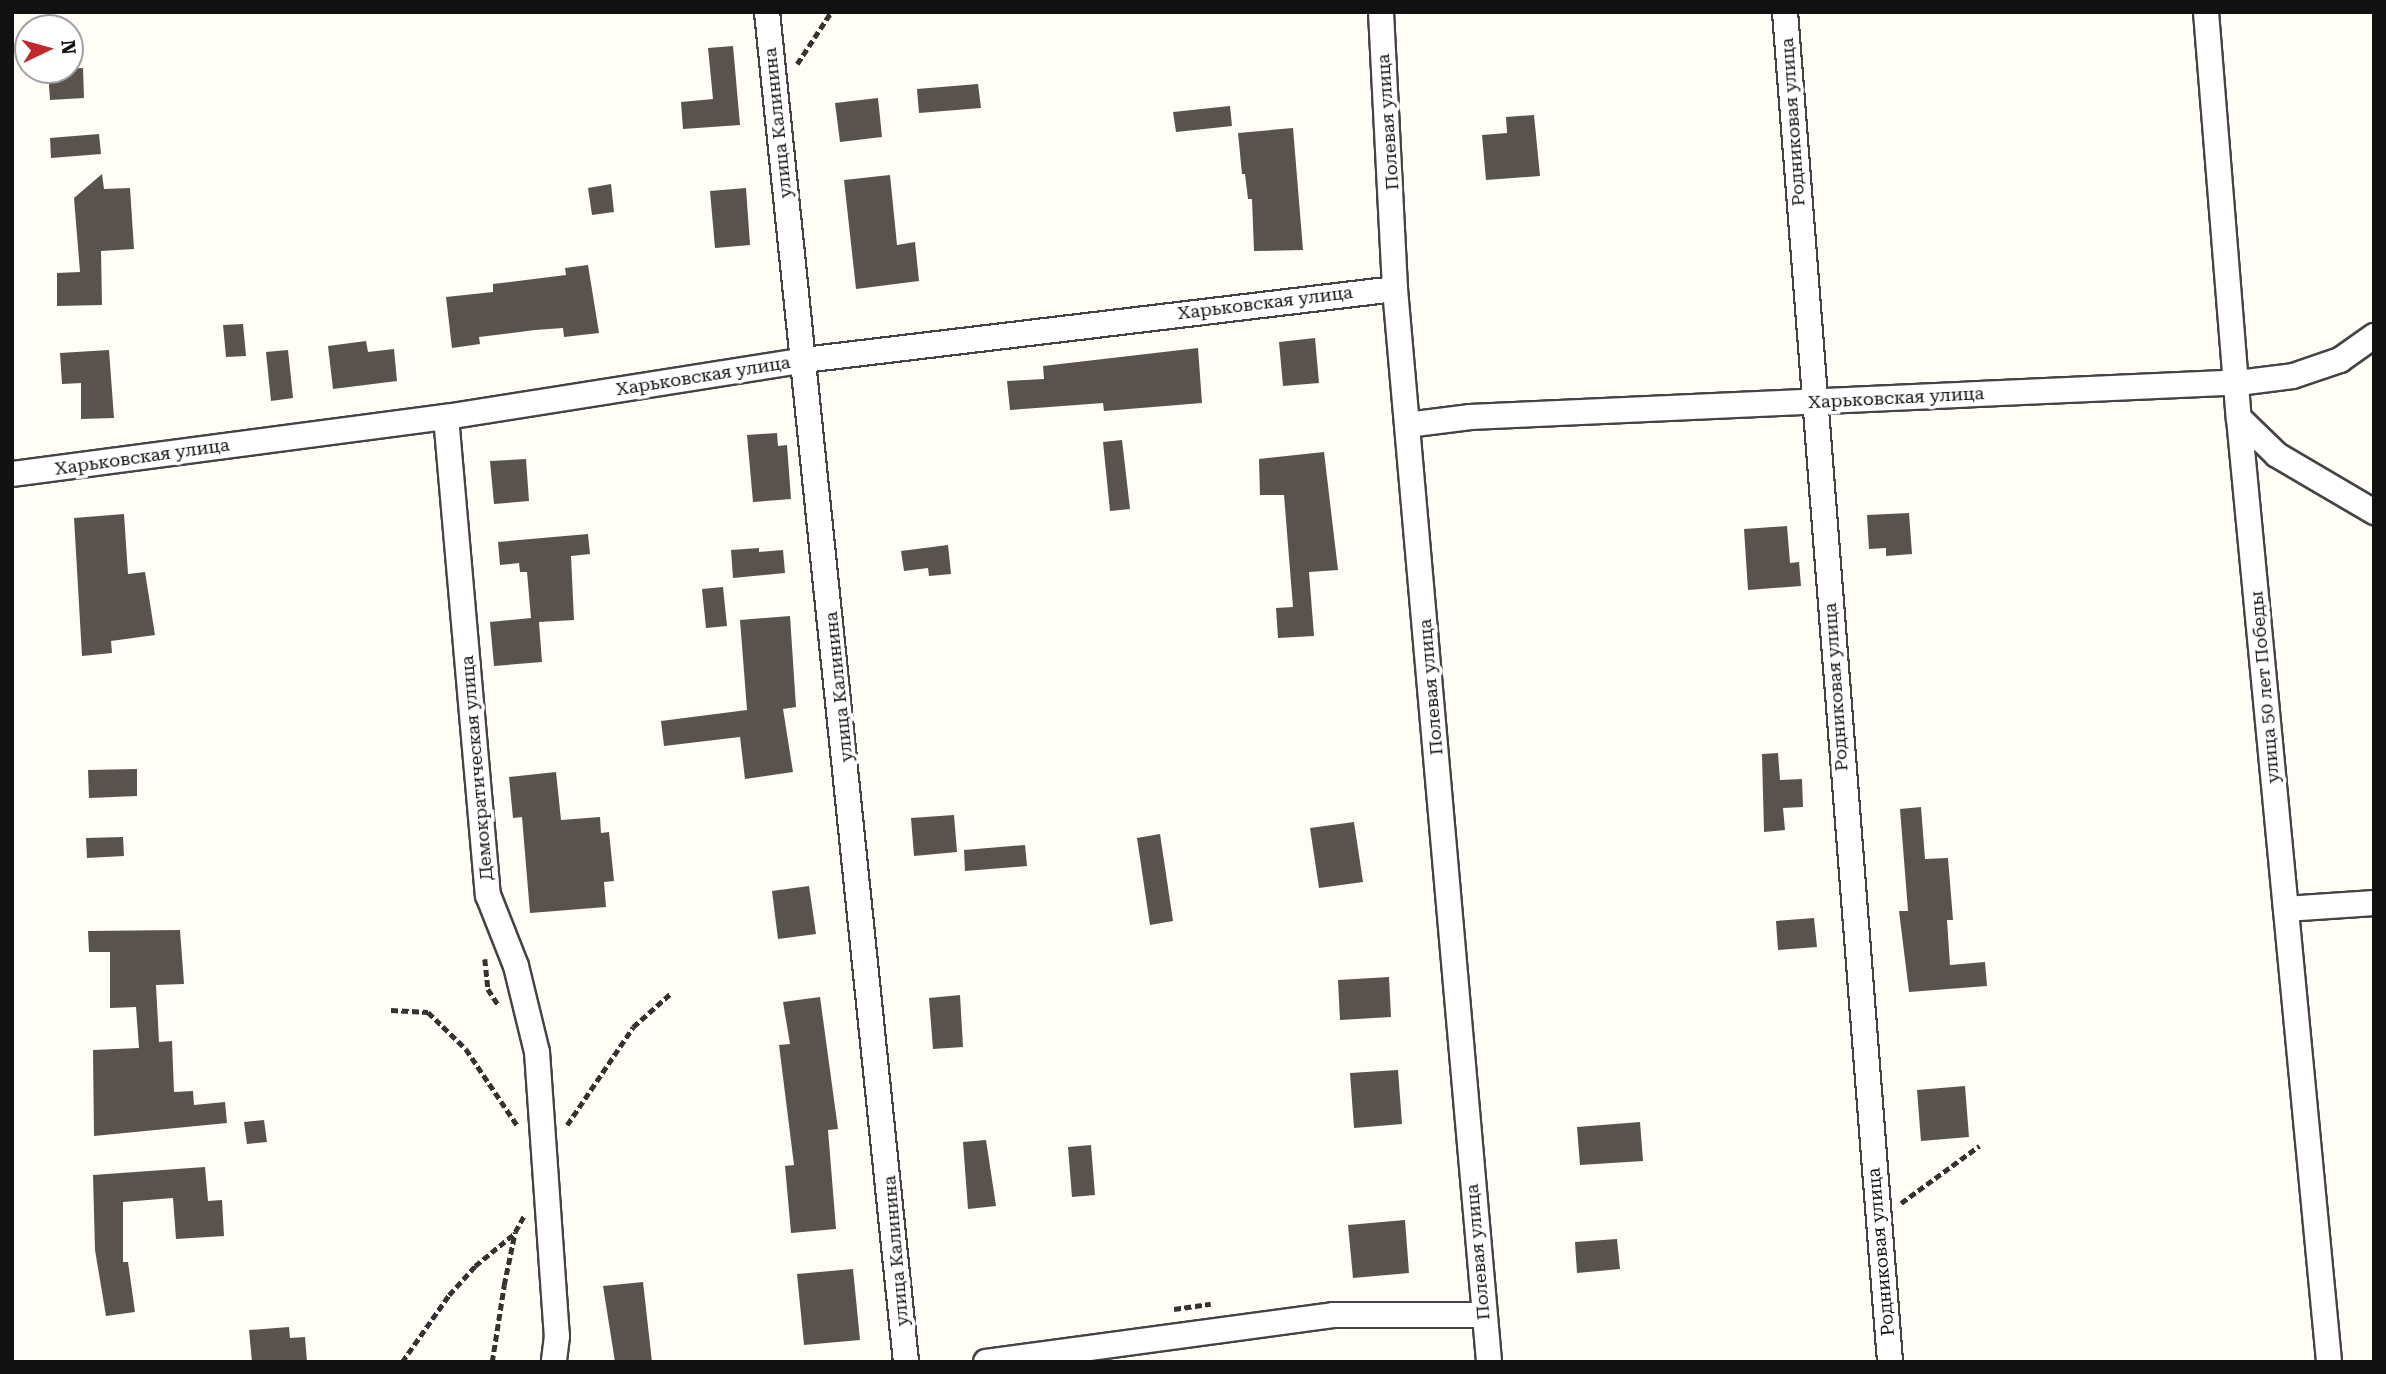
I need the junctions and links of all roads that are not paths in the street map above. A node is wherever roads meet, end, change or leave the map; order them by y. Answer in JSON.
{"nodes":[{"id":1,"x":767,"y":12,"type":"edge"},
{"id":2,"x":1381,"y":12,"type":"edge"},
{"id":3,"x":1785,"y":12,"type":"edge"},
{"id":4,"x":2206,"y":12,"type":"edge"},
{"id":5,"x":1395,"y":289,"type":"junction"},
{"id":6,"x":2374,"y":335,"type":"edge"},
{"id":7,"x":804,"y":360,"type":"junction"},
{"id":8,"x":2236,"y":383,"type":"junction"},
{"id":9,"x":1814,"y":402,"type":"junction"},
{"id":10,"x":446,"y":418,"type":"junction"},
{"id":11,"x":2239,"y":418,"type":"junction"},
{"id":12,"x":1408,"y":425,"type":"junction"},
{"id":13,"x":12,"y":474,"type":"edge"},
{"id":14,"x":2374,"y":512,"type":"edge"},
{"id":15,"x":2374,"y":903,"type":"edge"},
{"id":16,"x":2286,"y":909,"type":"junction"},
{"id":17,"x":1483,"y":1315,"type":"junction"},
{"id":18,"x":557,"y":1336,"type":"junction"},
{"id":19,"x":554,"y":1362,"type":"edge"},
{"id":20,"x":572,"y":1362,"type":"edge"},
{"id":21,"x":906,"y":1362,"type":"edge"},
{"id":22,"x":986,"y":1362,"type":"edge"},
{"id":23,"x":1489,"y":1362,"type":"edge"},
{"id":24,"x":1889,"y":1362,"type":"edge"},
{"id":25,"x":2329,"y":1362,"type":"edge"}],
"edges":[{"from":1,"to":7,"type":"street","name":"улица Калинина"},
{"from":2,"to":5,"type":"street","name":"Полевая улица"},
{"from":3,"to":9,"type":"street","name":"Родниковая улица"},
{"from":4,"to":8,"type":"street","name":"улица 50 лет Победы"},
{"from":5,"to":7,"type":"street","name":"Харьковская улица"},
{"from":5,"to":12,"type":"street","name":"Полевая улица"},
{"from":6,"to":8,"type":"street","name":"Харьковская улица"},
{"from":7,"to":10,"type":"street","name":"Харьковская улица"},
{"from":7,"to":21,"type":"street","name":"улица Калинина"},
{"from":8,"to":9,"type":"street","name":"Харьковская улица"},
{"from":8,"to":11,"type":"street","name":"улица 50 лет Победы"},
{"from":9,"to":12,"type":"street","name":"Харьковская улица"},
{"from":9,"to":24,"type":"street","name":"Родниковая улица"},
{"from":10,"to":13,"type":"street","name":"Харьковская улица"},
{"from":10,"to":18,"type":"street","name":"Демократическая улица"},
{"from":11,"to":14,"type":"street"},
{"from":11,"to":16,"type":"street","name":"улица 50 лет Победы"},
{"from":12,"to":17,"type":"street","name":"Полевая улица"},
{"from":15,"to":16,"type":"street"},
{"from":16,"to":25,"type":"street","name":"улица 50 лет Победы"},
{"from":17,"to":22,"type":"street"},
{"from":17,"to":23,"type":"street","name":"Полевая улица"},
{"from":18,"to":19,"type":"street","name":"Демократическая улица"},
{"from":18,"to":20,"type":"street"}]}
